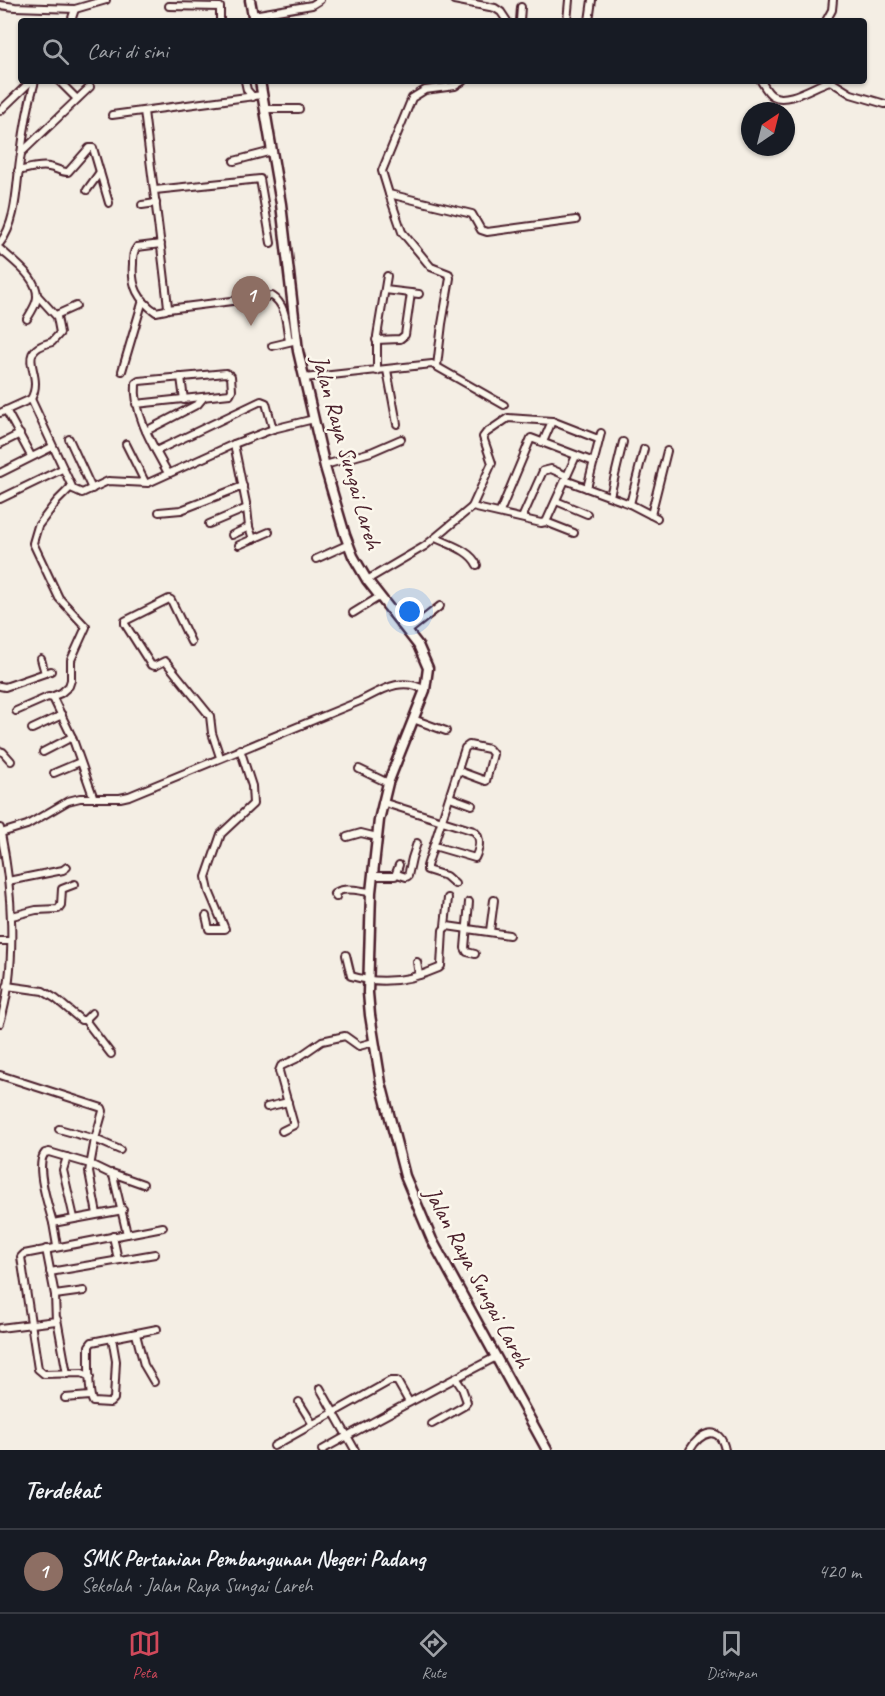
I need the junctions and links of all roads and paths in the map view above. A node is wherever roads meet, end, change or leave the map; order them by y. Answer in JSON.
{"nodes":[{"id":1,"x":106,"y":0,"type":"edge"},
{"id":2,"x":250,"y":0,"type":"edge"},
{"id":3,"x":320,"y":0,"type":"edge"},
{"id":4,"x":454,"y":0,"type":"edge"},
{"id":5,"x":569,"y":0,"type":"edge"},
{"id":6,"x":592,"y":0,"type":"edge"},
{"id":7,"x":833,"y":0,"type":"edge"},
{"id":8,"x":0,"y":5,"type":"edge"},
{"id":9,"x":170,"y":6,"type":"dead end"},
{"id":10,"x":521,"y":7,"type":"dead end"},
{"id":11,"x":75,"y":9,"type":"junction"},
{"id":12,"x":72,"y":18,"type":"edge"},
{"id":13,"x":220,"y":18,"type":"edge"},
{"id":14,"x":253,"y":18,"type":"edge"},
{"id":15,"x":505,"y":18,"type":"edge"},
{"id":16,"x":520,"y":18,"type":"edge"},
{"id":17,"x":567,"y":18,"type":"edge"},
{"id":18,"x":590,"y":18,"type":"edge"},
{"id":19,"x":828,"y":18,"type":"edge"},
{"id":20,"x":30,"y":84,"type":"edge"},
{"id":21,"x":32,"y":84,"type":"edge"},
{"id":22,"x":62,"y":84,"type":"edge"},
{"id":23,"x":245,"y":84,"type":"edge"},
{"id":24,"x":260,"y":84,"type":"edge"},
{"id":25,"x":458,"y":84,"type":"edge"},
{"id":26,"x":763,"y":84,"type":"edge"},
{"id":27,"x":821,"y":84,"type":"edge"},
{"id":28,"x":834,"y":84,"type":"edge"},
{"id":29,"x":90,"y":87,"type":"dead end"},
{"id":30,"x":258,"y":96,"type":"junction"},
{"id":31,"x":77,"y":99,"type":"junction"},
{"id":32,"x":885,"y":104,"type":"edge"},
{"id":33,"x":299,"y":109,"type":"dead end"},
{"id":34,"x":265,"y":110,"type":"junction"},
{"id":35,"x":0,"y":111,"type":"edge"},
{"id":36,"x":144,"y":111,"type":"junction"},
{"id":37,"x":112,"y":115,"type":"dead end"},
{"id":38,"x":272,"y":151,"type":"junction"},
{"id":39,"x":21,"y":153,"type":"junction"},
{"id":40,"x":234,"y":160,"type":"dead end"},
{"id":41,"x":18,"y":171,"type":"junction"},
{"id":42,"x":100,"y":172,"type":"junction"},
{"id":43,"x":87,"y":190,"type":"dead end"},
{"id":44,"x":155,"y":190,"type":"junction"},
{"id":45,"x":389,"y":194,"type":"junction"},
{"id":46,"x":109,"y":202,"type":"dead end"},
{"id":47,"x":156,"y":203,"type":"junction"},
{"id":48,"x":142,"y":205,"type":"dead end"},
{"id":49,"x":576,"y":220,"type":"dead end"},
{"id":50,"x":0,"y":243,"type":"edge"},
{"id":51,"x":271,"y":243,"type":"dead end"},
{"id":52,"x":161,"y":244,"type":"junction"},
{"id":53,"x":0,"y":249,"type":"edge"},
{"id":54,"x":387,"y":276,"type":"dead end"},
{"id":55,"x":385,"y":290,"type":"junction"},
{"id":56,"x":411,"y":293,"type":"junction"},
{"id":57,"x":419,"y":294,"type":"dead end"},
{"id":58,"x":37,"y":295,"type":"junction"},
{"id":59,"x":143,"y":300,"type":"junction"},
{"id":60,"x":76,"y":306,"type":"dead end"},
{"id":61,"x":168,"y":309,"type":"junction"},
{"id":62,"x":56,"y":315,"type":"junction"},
{"id":63,"x":27,"y":319,"type":"dead end"},
{"id":64,"x":376,"y":340,"type":"junction"},
{"id":65,"x":292,"y":341,"type":"junction"},
{"id":66,"x":272,"y":346,"type":"dead end"},
{"id":67,"x":437,"y":366,"type":"junction"},
{"id":68,"x":387,"y":370,"type":"junction"},
{"id":69,"x":123,"y":371,"type":"dead end"},
{"id":70,"x":377,"y":371,"type":"junction"},
{"id":71,"x":182,"y":377,"type":"junction"},
{"id":72,"x":304,"y":378,"type":"junction"},
{"id":73,"x":203,"y":398,"type":"junction"},
{"id":74,"x":31,"y":399,"type":"junction"},
{"id":75,"x":184,"y":400,"type":"junction"},
{"id":76,"x":136,"y":404,"type":"junction"},
{"id":77,"x":504,"y":405,"type":"dead end"},
{"id":78,"x":3,"y":411,"type":"edge"},
{"id":79,"x":314,"y":418,"type":"junction"},
{"id":80,"x":552,"y":421,"type":"junction"},
{"id":81,"x":398,"y":424,"type":"dead end"},
{"id":82,"x":273,"y":429,"type":"junction"},
{"id":83,"x":146,"y":431,"type":"junction"},
{"id":84,"x":20,"y":434,"type":"junction"},
{"id":85,"x":69,"y":439,"type":"dead end"},
{"id":86,"x":401,"y":439,"type":"dead end"},
{"id":87,"x":543,"y":442,"type":"junction"},
{"id":88,"x":622,"y":442,"type":"dead end"},
{"id":89,"x":0,"y":444,"type":"edge"},
{"id":90,"x":126,"y":444,"type":"dead end"},
{"id":91,"x":234,"y":444,"type":"junction"},
{"id":92,"x":52,"y":447,"type":"junction"},
{"id":93,"x":644,"y":449,"type":"dead end"},
{"id":94,"x":156,"y":451,"type":"junction"},
{"id":95,"x":667,"y":451,"type":"dead end"},
{"id":96,"x":31,"y":456,"type":"junction"},
{"id":97,"x":576,"y":456,"type":"junction"},
{"id":98,"x":594,"y":462,"type":"junction"},
{"id":99,"x":325,"y":465,"type":"junction"},
{"id":100,"x":62,"y":469,"type":"junction"},
{"id":101,"x":0,"y":472,"type":"edge"},
{"id":102,"x":168,"y":473,"type":"junction"},
{"id":103,"x":566,"y":478,"type":"junction"},
{"id":104,"x":145,"y":482,"type":"junction"},
{"id":105,"x":243,"y":486,"type":"junction"},
{"id":106,"x":71,"y":487,"type":"junction"},
{"id":107,"x":587,"y":488,"type":"junction"},
{"id":108,"x":92,"y":489,"type":"junction"},
{"id":109,"x":610,"y":496,"type":"junction"},
{"id":110,"x":0,"y":499,"type":"edge"},
{"id":111,"x":556,"y":501,"type":"junction"},
{"id":112,"x":630,"y":504,"type":"junction"},
{"id":113,"x":472,"y":507,"type":"junction"},
{"id":114,"x":247,"y":508,"type":"junction"},
{"id":115,"x":159,"y":512,"type":"dead end"},
{"id":116,"x":500,"y":512,"type":"junction"},
{"id":117,"x":587,"y":514,"type":"dead end"},
{"id":118,"x":522,"y":518,"type":"junction"},
{"id":119,"x":546,"y":522,"type":"junction"},
{"id":120,"x":209,"y":524,"type":"dead end"},
{"id":121,"x":249,"y":527,"type":"junction"},
{"id":122,"x":268,"y":532,"type":"dead end"},
{"id":123,"x":574,"y":533,"type":"dead end"},
{"id":124,"x":232,"y":535,"type":"dead end"},
{"id":125,"x":436,"y":538,"type":"junction"},
{"id":126,"x":253,"y":539,"type":"junction"},
{"id":127,"x":349,"y":544,"type":"junction"},
{"id":128,"x":239,"y":545,"type":"dead end"},
{"id":129,"x":316,"y":559,"type":"dead end"},
{"id":130,"x":477,"y":565,"type":"dead end"},
{"id":131,"x":367,"y":580,"type":"junction"},
{"id":132,"x":379,"y":597,"type":"junction"},
{"id":133,"x":440,"y":606,"type":"dead end"},
{"id":134,"x":353,"y":613,"type":"dead end"},
{"id":135,"x":406,"y":632,"type":"junction"},
{"id":136,"x":191,"y":642,"type":"dead end"},
{"id":137,"x":41,"y":658,"type":"dead end"},
{"id":138,"x":0,"y":687,"type":"edge"},
{"id":139,"x":425,"y":690,"type":"junction"},
{"id":140,"x":51,"y":697,"type":"junction"},
{"id":141,"x":16,"y":711,"type":"dead end"},
{"id":142,"x":62,"y":715,"type":"junction"},
{"id":143,"x":413,"y":719,"type":"junction"},
{"id":144,"x":32,"y":729,"type":"dead end"},
{"id":145,"x":446,"y":731,"type":"dead end"},
{"id":146,"x":72,"y":737,"type":"junction"},
{"id":147,"x":9,"y":747,"type":"dead end"},
{"id":148,"x":240,"y":749,"type":"junction"},
{"id":149,"x":1,"y":751,"type":"edge"},
{"id":150,"x":43,"y":752,"type":"dead end"},
{"id":151,"x":220,"y":758,"type":"junction"},
{"id":152,"x":11,"y":761,"type":"dead end"},
{"id":153,"x":80,"y":762,"type":"junction"},
{"id":154,"x":359,"y":769,"type":"dead end"},
{"id":155,"x":459,"y":771,"type":"junction"},
{"id":156,"x":54,"y":773,"type":"dead end"},
{"id":157,"x":388,"y":783,"type":"junction"},
{"id":158,"x":93,"y":796,"type":"junction"},
{"id":159,"x":450,"y":797,"type":"junction"},
{"id":160,"x":382,"y":802,"type":"junction"},
{"id":161,"x":472,"y":805,"type":"dead end"},
{"id":162,"x":443,"y":821,"type":"junction"},
{"id":163,"x":1,"y":830,"type":"edge"},
{"id":164,"x":347,"y":837,"type":"dead end"},
{"id":165,"x":377,"y":837,"type":"junction"},
{"id":166,"x":417,"y":843,"type":"dead end"},
{"id":167,"x":434,"y":846,"type":"junction"},
{"id":168,"x":399,"y":865,"type":"dead end"},
{"id":169,"x":67,"y":867,"type":"dead end"},
{"id":170,"x":397,"y":874,"type":"junction"},
{"id":171,"x":372,"y":876,"type":"junction"},
{"id":172,"x":8,"y":881,"type":"junction"},
{"id":173,"x":75,"y":884,"type":"dead end"},
{"id":174,"x":455,"y":884,"type":"dead end"},
{"id":175,"x":371,"y":892,"type":"junction"},
{"id":176,"x":336,"y":897,"type":"dead end"},
{"id":177,"x":448,"y":898,"type":"dead end"},
{"id":178,"x":494,"y":900,"type":"dead end"},
{"id":179,"x":469,"y":902,"type":"dead end"},
{"id":180,"x":12,"y":916,"type":"junction"},
{"id":181,"x":206,"y":916,"type":"dead end"},
{"id":182,"x":445,"y":926,"type":"junction"},
{"id":183,"x":466,"y":928,"type":"junction"},
{"id":184,"x":490,"y":931,"type":"junction"},
{"id":185,"x":509,"y":935,"type":"dead end"},
{"id":186,"x":0,"y":941,"type":"edge"},
{"id":187,"x":11,"y":941,"type":"junction"},
{"id":188,"x":475,"y":954,"type":"dead end"},
{"id":189,"x":346,"y":955,"type":"dead end"},
{"id":190,"x":417,"y":962,"type":"dead end"},
{"id":191,"x":419,"y":975,"type":"junction"},
{"id":192,"x":369,"y":981,"type":"junction"},
{"id":193,"x":7,"y":986,"type":"junction"},
{"id":194,"x":92,"y":1013,"type":"dead end"},
{"id":195,"x":85,"y":1020,"type":"junction"},
{"id":196,"x":0,"y":1023,"type":"edge"},
{"id":197,"x":374,"y":1042,"type":"junction"},
{"id":198,"x":111,"y":1054,"type":"dead end"},
{"id":199,"x":0,"y":1075,"type":"edge"},
{"id":200,"x":288,"y":1102,"type":"junction"},
{"id":201,"x":267,"y":1107,"type":"dead end"},
{"id":202,"x":59,"y":1129,"type":"dead end"},
{"id":203,"x":282,"y":1131,"type":"dead end"},
{"id":204,"x":95,"y":1139,"type":"junction"},
{"id":205,"x":120,"y":1150,"type":"dead end"},
{"id":206,"x":67,"y":1158,"type":"junction"},
{"id":207,"x":90,"y":1164,"type":"junction"},
{"id":208,"x":109,"y":1172,"type":"junction"},
{"id":209,"x":143,"y":1184,"type":"dead end"},
{"id":210,"x":123,"y":1210,"type":"junction"},
{"id":211,"x":98,"y":1214,"type":"junction"},
{"id":212,"x":74,"y":1218,"type":"junction"},
{"id":213,"x":52,"y":1223,"type":"junction"},
{"id":214,"x":163,"y":1227,"type":"dead end"},
{"id":215,"x":128,"y":1234,"type":"junction"},
{"id":216,"x":113,"y":1236,"type":"junction"},
{"id":217,"x":57,"y":1246,"type":"junction"},
{"id":218,"x":46,"y":1249,"type":"junction"},
{"id":219,"x":155,"y":1254,"type":"dead end"},
{"id":220,"x":118,"y":1260,"type":"junction"},
{"id":221,"x":50,"y":1272,"type":"junction"},
{"id":222,"x":84,"y":1291,"type":"dead end"},
{"id":223,"x":55,"y":1295,"type":"junction"},
{"id":224,"x":57,"y":1319,"type":"junction"},
{"id":225,"x":32,"y":1323,"type":"junction"},
{"id":226,"x":0,"y":1328,"type":"edge"},
{"id":227,"x":158,"y":1329,"type":"dead end"},
{"id":228,"x":136,"y":1334,"type":"junction"},
{"id":229,"x":112,"y":1338,"type":"junction"},
{"id":230,"x":496,"y":1357,"type":"junction"},
{"id":231,"x":67,"y":1374,"type":"junction"},
{"id":232,"x":90,"y":1377,"type":"junction"},
{"id":233,"x":456,"y":1379,"type":"junction"},
{"id":234,"x":154,"y":1382,"type":"dead end"},
{"id":235,"x":320,"y":1388,"type":"dead end"},
{"id":236,"x":90,"y":1396,"type":"junction"},
{"id":237,"x":64,"y":1398,"type":"dead end"},
{"id":238,"x":299,"y":1402,"type":"dead end"},
{"id":239,"x":409,"y":1402,"type":"junction"},
{"id":240,"x":333,"y":1412,"type":"junction"},
{"id":241,"x":312,"y":1424,"type":"junction"},
{"id":242,"x":432,"y":1424,"type":"dead end"},
{"id":243,"x":347,"y":1437,"type":"junction"},
{"id":244,"x":274,"y":1446,"type":"dead end"},
{"id":245,"x":324,"y":1450,"type":"edge"},
{"id":246,"x":355,"y":1450,"type":"edge"},
{"id":247,"x":547,"y":1450,"type":"edge"},
{"id":248,"x":690,"y":1450,"type":"edge"},
{"id":249,"x":725,"y":1450,"type":"edge"}],
"edges":[{"from":1,"to":11,"type":"street"},
{"from":2,"to":14,"type":"street"},
{"from":3,"to":14,"type":"street"},
{"from":4,"to":15,"type":"street"},
{"from":5,"to":17,"type":"street"},
{"from":6,"to":18,"type":"street"},
{"from":7,"to":19,"type":"street"},
{"from":8,"to":11,"type":"street"},
{"from":9,"to":13,"type":"street"},
{"from":10,"to":16,"type":"street"},
{"from":11,"to":12,"type":"street"},
{"from":20,"to":35,"type":"street"},
{"from":21,"to":39,"type":"street"},
{"from":22,"to":31,"type":"street"},
{"from":23,"to":30,"type":"street"},
{"from":24,"to":30,"type":"street","name":"Jalan Raya Sungai Lareh"},
{"from":25,"to":45,"type":"street"},
{"from":26,"to":27,"type":"street"},
{"from":28,"to":32,"type":"street"},
{"from":29,"to":31,"type":"street"},
{"from":30,"to":34,"type":"street","name":"Jalan Raya Sungai Lareh"},
{"from":30,"to":36,"type":"street"},
{"from":31,"to":39,"type":"street"},
{"from":33,"to":34,"type":"street"},
{"from":34,"to":38,"type":"street","name":"Jalan Raya Sungai Lareh"},
{"from":36,"to":37,"type":"street"},
{"from":36,"to":44,"type":"street"},
{"from":38,"to":40,"type":"street"},
{"from":38,"to":65,"type":"street","name":"Jalan Raya Sungai Lareh"},
{"from":39,"to":41,"type":"street"},
{"from":41,"to":42,"type":"street"},
{"from":41,"to":50,"type":"street"},
{"from":42,"to":43,"type":"street"},
{"from":42,"to":46,"type":"street"},
{"from":44,"to":47,"type":"street"},
{"from":44,"to":51,"type":"street"},
{"from":45,"to":49,"type":"street"},
{"from":45,"to":67,"type":"street"},
{"from":47,"to":48,"type":"street"},
{"from":47,"to":52,"type":"street"},
{"from":52,"to":59,"type":"street"},
{"from":52,"to":61,"type":"street"},
{"from":53,"to":58,"type":"street"},
{"from":54,"to":55,"type":"street"},
{"from":55,"to":56,"type":"street"},
{"from":55,"to":64,"type":"street"},
{"from":56,"to":57,"type":"street"},
{"from":56,"to":64,"type":"street"},
{"from":58,"to":62,"type":"street"},
{"from":58,"to":63,"type":"street"},
{"from":59,"to":61,"type":"street"},
{"from":59,"to":69,"type":"street"},
{"from":60,"to":62,"type":"street"},
{"from":61,"to":65,"type":"street"},
{"from":62,"to":74,"type":"street"},
{"from":64,"to":70,"type":"street"},
{"from":65,"to":66,"type":"street"},
{"from":65,"to":72,"type":"street","name":"Jalan Raya Sungai Lareh"},
{"from":67,"to":68,"type":"street"},
{"from":67,"to":77,"type":"street"},
{"from":68,"to":70,"type":"street"},
{"from":68,"to":81,"type":"street"},
{"from":70,"to":72,"type":"street"},
{"from":71,"to":73,"type":"street"},
{"from":71,"to":75,"type":"street"},
{"from":71,"to":76,"type":"street"},
{"from":72,"to":79,"type":"street","name":"Jalan Raya Sungai Lareh"},
{"from":73,"to":75,"type":"street"},
{"from":73,"to":83,"type":"street"},
{"from":74,"to":78,"type":"street"},
{"from":74,"to":92,"type":"street"},
{"from":75,"to":76,"type":"street"},
{"from":76,"to":83,"type":"street"},
{"from":78,"to":84,"type":"street"},
{"from":79,"to":82,"type":"street"},
{"from":79,"to":99,"type":"street","name":"Jalan Raya Sungai Lareh"},
{"from":80,"to":87,"type":"street"},
{"from":80,"to":98,"type":"street"},
{"from":80,"to":113,"type":"street"},
{"from":82,"to":91,"type":"street"},
{"from":82,"to":94,"type":"street"},
{"from":83,"to":94,"type":"street"},
{"from":84,"to":89,"type":"street"},
{"from":84,"to":96,"type":"street"},
{"from":85,"to":108,"type":"street"},
{"from":86,"to":99,"type":"street"},
{"from":87,"to":97,"type":"street"},
{"from":87,"to":116,"type":"street"},
{"from":88,"to":109,"type":"street"},
{"from":90,"to":104,"type":"street"},
{"from":91,"to":102,"type":"street"},
{"from":91,"to":105,"type":"street"},
{"from":92,"to":96,"type":"street"},
{"from":92,"to":100,"type":"street"},
{"from":93,"to":112,"type":"street"},
{"from":94,"to":102,"type":"street"},
{"from":95,"to":112,"type":"street"},
{"from":96,"to":101,"type":"street"},
{"from":97,"to":98,"type":"street"},
{"from":97,"to":103,"type":"street"},
{"from":98,"to":107,"type":"street"},
{"from":99,"to":127,"type":"street","name":"Jalan Raya Sungai Lareh"},
{"from":100,"to":106,"type":"street"},
{"from":100,"to":110,"type":"street"},
{"from":102,"to":104,"type":"street"},
{"from":103,"to":107,"type":"street"},
{"from":103,"to":111,"type":"street"},
{"from":103,"to":118,"type":"street"},
{"from":104,"to":108,"type":"street"},
{"from":105,"to":114,"type":"street"},
{"from":105,"to":115,"type":"street"},
{"from":106,"to":108,"type":"street"},
{"from":106,"to":140,"type":"street"},
{"from":107,"to":109,"type":"street"},
{"from":109,"to":112,"type":"street"},
{"from":111,"to":117,"type":"street"},
{"from":111,"to":119,"type":"street"},
{"from":113,"to":116,"type":"street"},
{"from":113,"to":125,"type":"street"},
{"from":114,"to":120,"type":"street"},
{"from":114,"to":121,"type":"street"},
{"from":116,"to":118,"type":"street"},
{"from":118,"to":119,"type":"street"},
{"from":119,"to":123,"type":"street"},
{"from":121,"to":124,"type":"street"},
{"from":121,"to":126,"type":"street"},
{"from":122,"to":126,"type":"street"},
{"from":125,"to":130,"type":"street"},
{"from":125,"to":131,"type":"street"},
{"from":126,"to":128,"type":"street"},
{"from":127,"to":129,"type":"street"},
{"from":127,"to":131,"type":"street","name":"Jalan Raya Sungai Lareh"},
{"from":131,"to":132,"type":"street","name":"Jalan Raya Sungai Lareh"},
{"from":132,"to":134,"type":"street"},
{"from":132,"to":135,"type":"street","name":"Jalan Raya Sungai Lareh"},
{"from":133,"to":135,"type":"street"},
{"from":135,"to":139,"type":"street","name":"Jalan Raya Sungai Lareh"},
{"from":136,"to":151,"type":"street"},
{"from":137,"to":138,"type":"street"},
{"from":139,"to":143,"type":"street","name":"Jalan Raya Sungai Lareh"},
{"from":139,"to":148,"type":"street"},
{"from":140,"to":141,"type":"street"},
{"from":140,"to":142,"type":"street"},
{"from":142,"to":144,"type":"street"},
{"from":142,"to":146,"type":"street"},
{"from":143,"to":145,"type":"street"},
{"from":143,"to":157,"type":"street","name":"Jalan Raya Sungai Lareh"},
{"from":146,"to":150,"type":"street"},
{"from":146,"to":153,"type":"street"},
{"from":147,"to":149,"type":"street"},
{"from":148,"to":151,"type":"street"},
{"from":148,"to":181,"type":"street"},
{"from":149,"to":152,"type":"street"},
{"from":151,"to":158,"type":"street"},
{"from":153,"to":156,"type":"street"},
{"from":153,"to":158,"type":"street"},
{"from":154,"to":157,"type":"street"},
{"from":155,"to":155,"type":"street"},
{"from":155,"to":159,"type":"street"},
{"from":157,"to":160,"type":"street","name":"Jalan Raya Sungai Lareh"},
{"from":158,"to":163,"type":"street"},
{"from":159,"to":161,"type":"street"},
{"from":159,"to":162,"type":"street"},
{"from":160,"to":162,"type":"street"},
{"from":160,"to":165,"type":"street","name":"Jalan Raya Sungai Lareh"},
{"from":162,"to":167,"type":"street"},
{"from":162,"to":167,"type":"street"},
{"from":163,"to":172,"type":"street"},
{"from":164,"to":165,"type":"street"},
{"from":165,"to":171,"type":"street","name":"Jalan Raya Sungai Lareh"},
{"from":166,"to":170,"type":"street"},
{"from":167,"to":174,"type":"street"},
{"from":168,"to":170,"type":"street"},
{"from":169,"to":172,"type":"street"},
{"from":170,"to":171,"type":"street"},
{"from":171,"to":175,"type":"street","name":"Jalan Raya Sungai Lareh"},
{"from":172,"to":180,"type":"street"},
{"from":173,"to":180,"type":"street"},
{"from":175,"to":176,"type":"street"},
{"from":175,"to":192,"type":"street","name":"Jalan Raya Sungai Lareh"},
{"from":177,"to":182,"type":"street"},
{"from":178,"to":184,"type":"street"},
{"from":179,"to":183,"type":"street"},
{"from":180,"to":187,"type":"street"},
{"from":182,"to":183,"type":"street"},
{"from":182,"to":191,"type":"street"},
{"from":183,"to":184,"type":"street"},
{"from":183,"to":188,"type":"street"},
{"from":184,"to":185,"type":"street"},
{"from":186,"to":187,"type":"street"},
{"from":187,"to":193,"type":"street"},
{"from":189,"to":192,"type":"street"},
{"from":190,"to":191,"type":"street"},
{"from":191,"to":192,"type":"street"},
{"from":192,"to":197,"type":"street","name":"Jalan Raya Sungai Lareh"},
{"from":193,"to":195,"type":"street"},
{"from":193,"to":196,"type":"street"},
{"from":194,"to":195,"type":"street"},
{"from":195,"to":198,"type":"street"},
{"from":197,"to":200,"type":"street"},
{"from":197,"to":230,"type":"street","name":"Jalan Raya Sungai Lareh"},
{"from":199,"to":204,"type":"street"},
{"from":200,"to":201,"type":"street"},
{"from":200,"to":203,"type":"street"},
{"from":202,"to":204,"type":"street"},
{"from":204,"to":205,"type":"street"},
{"from":204,"to":207,"type":"street"},
{"from":206,"to":207,"type":"street"},
{"from":206,"to":212,"type":"street"},
{"from":206,"to":213,"type":"street"},
{"from":207,"to":208,"type":"street"},
{"from":207,"to":211,"type":"street"},
{"from":208,"to":209,"type":"street"},
{"from":208,"to":210,"type":"street"},
{"from":210,"to":211,"type":"street"},
{"from":210,"to":215,"type":"street"},
{"from":211,"to":212,"type":"street"},
{"from":212,"to":213,"type":"street"},
{"from":213,"to":217,"type":"street"},
{"from":214,"to":215,"type":"street"},
{"from":215,"to":216,"type":"street"},
{"from":216,"to":217,"type":"street"},
{"from":216,"to":220,"type":"street"},
{"from":217,"to":218,"type":"street"},
{"from":218,"to":221,"type":"street"},
{"from":218,"to":225,"type":"street"},
{"from":219,"to":220,"type":"street"},
{"from":220,"to":221,"type":"street"},
{"from":221,"to":223,"type":"street"},
{"from":222,"to":223,"type":"street"},
{"from":223,"to":224,"type":"street"},
{"from":224,"to":225,"type":"street"},
{"from":224,"to":231,"type":"street"},
{"from":225,"to":226,"type":"street"},
{"from":225,"to":231,"type":"street"},
{"from":227,"to":228,"type":"street"},
{"from":228,"to":229,"type":"street"},
{"from":228,"to":234,"type":"street"},
{"from":229,"to":232,"type":"street"},
{"from":229,"to":236,"type":"street"},
{"from":230,"to":233,"type":"street"},
{"from":230,"to":247,"type":"street","name":"Jalan Raya Sungai Lareh"},
{"from":231,"to":232,"type":"street"},
{"from":232,"to":236,"type":"street"},
{"from":233,"to":239,"type":"street"},
{"from":233,"to":242,"type":"street"},
{"from":235,"to":240,"type":"street"},
{"from":236,"to":237,"type":"street"},
{"from":238,"to":241,"type":"street"},
{"from":239,"to":240,"type":"street"},
{"from":239,"to":243,"type":"street"},
{"from":240,"to":241,"type":"street"},
{"from":240,"to":243,"type":"street"},
{"from":241,"to":244,"type":"street"},
{"from":243,"to":245,"type":"street"},
{"from":243,"to":246,"type":"street"},
{"from":248,"to":249,"type":"street"}]}
